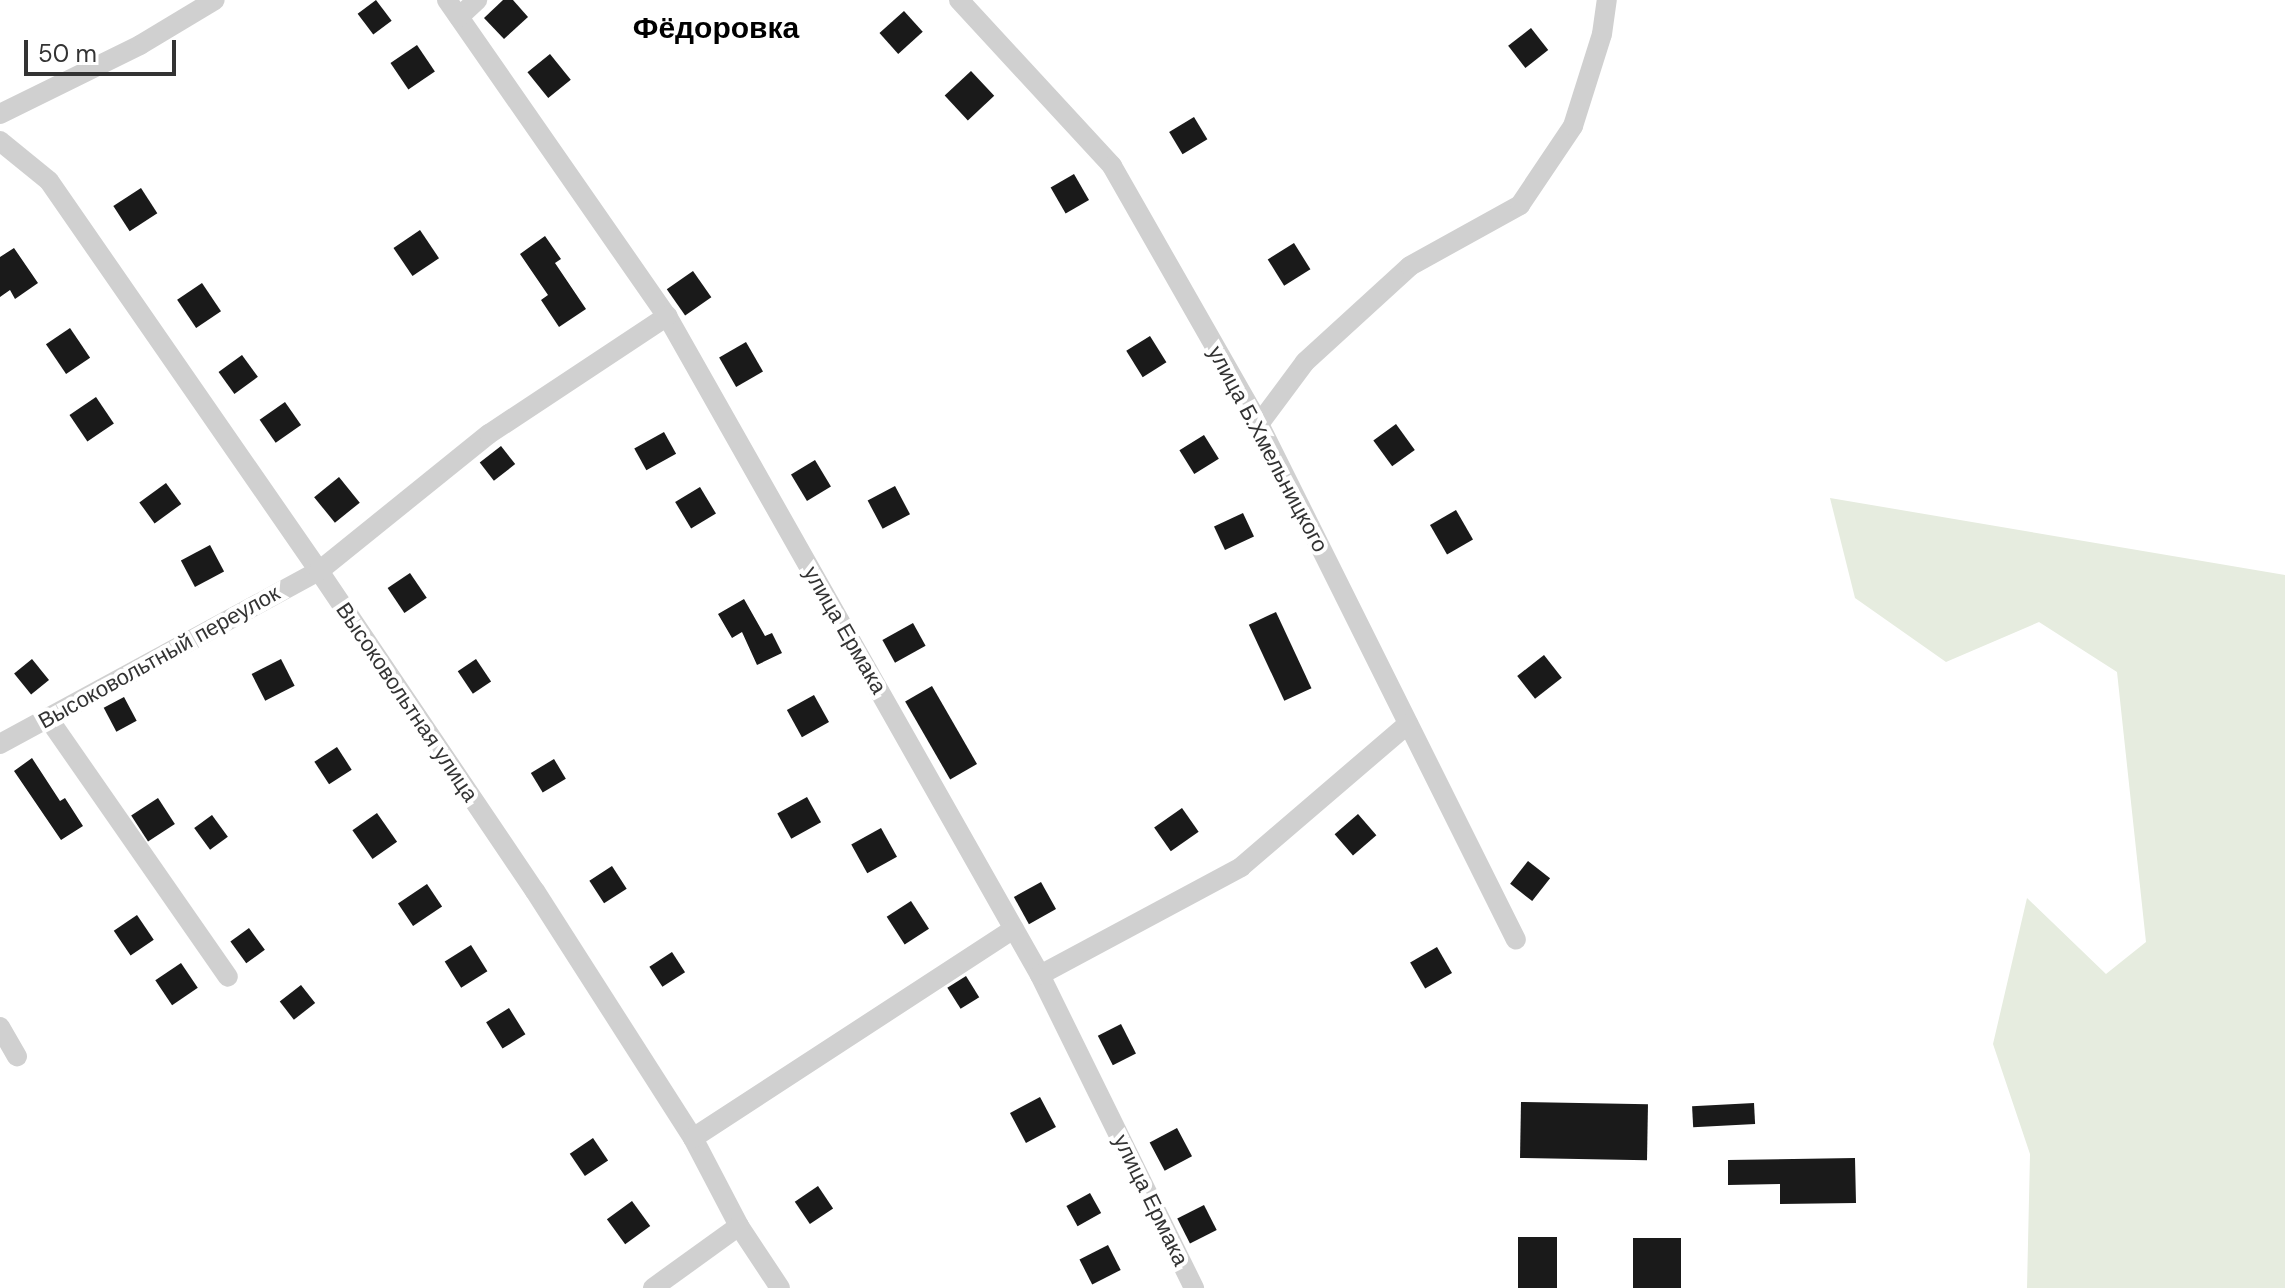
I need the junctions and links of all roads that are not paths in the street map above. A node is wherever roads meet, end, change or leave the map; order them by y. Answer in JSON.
{"nodes":[{"id":1,"x":215,"y":0,"type":"edge"},
{"id":2,"x":477,"y":0,"type":"edge"},
{"id":3,"x":959,"y":0,"type":"edge"},
{"id":4,"x":1607,"y":0,"type":"edge"},
{"id":5,"x":453,"y":8,"type":"edge"},
{"id":6,"x":0,"y":114,"type":"edge"},
{"id":7,"x":0,"y":141,"type":"edge"},
{"id":8,"x":667,"y":316,"type":"junction"},
{"id":9,"x":1259,"y":424,"type":"junction"},
{"id":10,"x":319,"y":571,"type":"junction"},
{"id":11,"x":48,"y":718,"type":"junction"},
{"id":12,"x":1408,"y":724,"type":"junction"},
{"id":13,"x":0,"y":744,"type":"edge"},
{"id":14,"x":1014,"y":929,"type":"junction"},
{"id":15,"x":1516,"y":940,"type":"dead end"},
{"id":16,"x":1040,"y":975,"type":"junction"},
{"id":17,"x":228,"y":977,"type":"dead end"},
{"id":18,"x":0,"y":1027,"type":"edge"},
{"id":19,"x":17,"y":1056,"type":"dead end"},
{"id":20,"x":693,"y":1138,"type":"junction"},
{"id":21,"x":739,"y":1226,"type":"junction"},
{"id":22,"x":653,"y":1288,"type":"edge"},
{"id":23,"x":780,"y":1288,"type":"edge"},
{"id":24,"x":1194,"y":1288,"type":"edge"}],
"edges":[{"from":1,"to":6,"type":"street"},
{"from":2,"to":5,"type":"street"},
{"from":3,"to":9,"type":"street","name":"улица Б.Хмельницкого"},
{"from":4,"to":9,"type":"street"},
{"from":5,"to":8,"type":"street","name":"улица Ермака"},
{"from":7,"to":10,"type":"street","name":"Высоковольтная улица"},
{"from":8,"to":10,"type":"street","name":"Высоковольтный переулок"},
{"from":8,"to":14,"type":"street","name":"улица Ермака"},
{"from":9,"to":12,"type":"street","name":"улица Б.Хмельницкого"},
{"from":10,"to":11,"type":"street","name":"Высоковольтный переулок"},
{"from":10,"to":20,"type":"street","name":"Высоковольтная улица"},
{"from":11,"to":13,"type":"street","name":"Высоковольтный переулок"},
{"from":11,"to":17,"type":"street"},
{"from":12,"to":15,"type":"street","name":"улица Б.Хмельницкого"},
{"from":12,"to":16,"type":"street"},
{"from":14,"to":16,"type":"street","name":"улица Ермака"},
{"from":14,"to":20,"type":"street"},
{"from":16,"to":24,"type":"street","name":"улица Ермака"},
{"from":18,"to":19,"type":"street"},
{"from":20,"to":21,"type":"street","name":"Высоковольтная улица"},
{"from":21,"to":22,"type":"street"},
{"from":21,"to":23,"type":"street","name":"Высоковольтная улица"}]}
